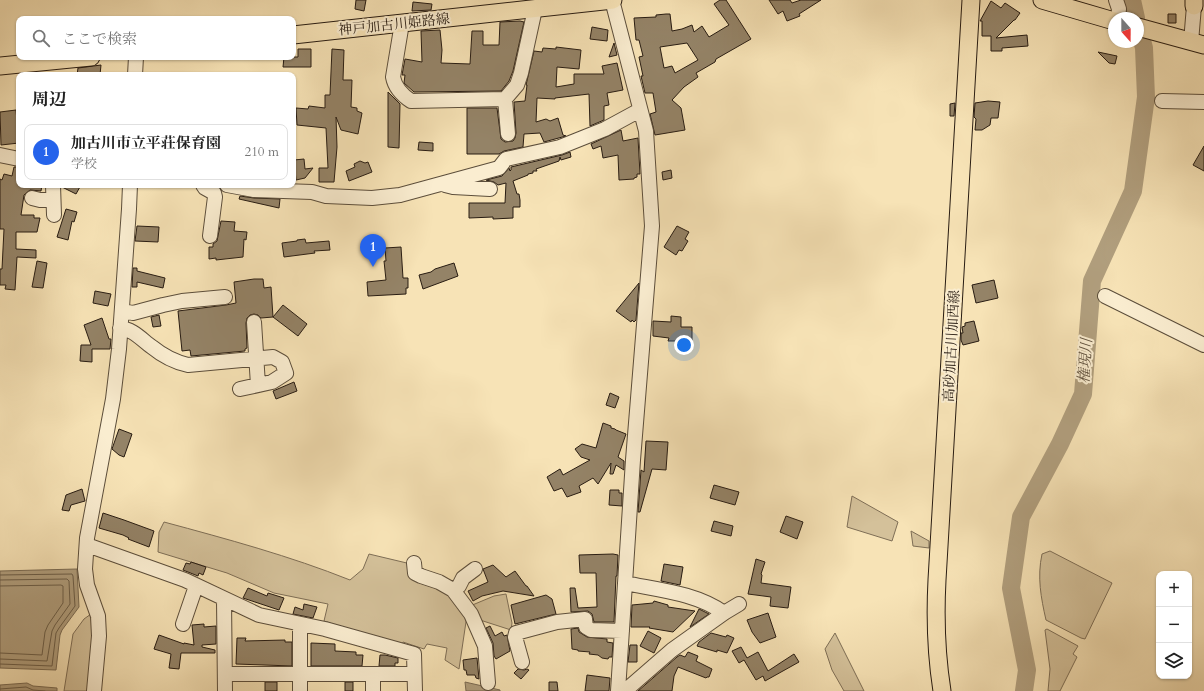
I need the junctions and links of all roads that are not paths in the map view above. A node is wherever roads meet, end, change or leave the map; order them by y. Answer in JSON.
{"nodes":[{"id":1,"x":613,"y":0,"type":"edge"},
{"id":2,"x":971,"y":0,"type":"edge"},
{"id":3,"x":1042,"y":0,"type":"edge"},
{"id":4,"x":1116,"y":0,"type":"edge"},
{"id":5,"x":1194,"y":2,"type":"edge"},
{"id":6,"x":535,"y":9,"type":"junction"},
{"id":7,"x":1119,"y":12,"type":"edge"},
{"id":8,"x":1108,"y":19,"type":"edge"},
{"id":9,"x":402,"y":23,"type":"junction"},
{"id":10,"x":1144,"y":29,"type":"edge"},
{"id":11,"x":296,"y":35,"type":"edge"},
{"id":12,"x":1198,"y":43,"type":"edge"},
{"id":13,"x":76,"y":60,"type":"edge"},
{"id":14,"x":136,"y":60,"type":"edge"},
{"id":15,"x":0,"y":66,"type":"edge"},
{"id":16,"x":32,"y":69,"type":"edge"},
{"id":17,"x":135,"y":72,"type":"edge"},
{"id":18,"x":505,"y":99,"type":"junction"},
{"id":19,"x":1162,"y":101,"type":"dead end"},
{"id":20,"x":1204,"y":102,"type":"edge"},
{"id":21,"x":640,"y":110,"type":"junction"},
{"id":22,"x":508,"y":134,"type":"dead end"},
{"id":23,"x":0,"y":155,"type":"edge"},
{"id":24,"x":16,"y":158,"type":"edge"},
{"id":25,"x":443,"y":183,"type":"junction"},
{"id":26,"x":130,"y":188,"type":"edge"},
{"id":27,"x":204,"y":188,"type":"edge"},
{"id":28,"x":243,"y":188,"type":"edge"},
{"id":29,"x":490,"y":189,"type":"dead end"},
{"id":30,"x":53,"y":191,"type":"edge"},
{"id":31,"x":32,"y":198,"type":"dead end"},
{"id":32,"x":54,"y":216,"type":"dead end"},
{"id":33,"x":210,"y":236,"type":"dead end"},
{"id":34,"x":1105,"y":296,"type":"dead end"},
{"id":35,"x":224,"y":297,"type":"dead end"},
{"id":36,"x":122,"y":311,"type":"junction"},
{"id":37,"x":254,"y":322,"type":"dead end"},
{"id":38,"x":120,"y":328,"type":"junction"},
{"id":39,"x":1204,"y":345,"type":"edge"},
{"id":40,"x":256,"y":358,"type":"junction"},
{"id":41,"x":258,"y":385,"type":"junction"},
{"id":42,"x":240,"y":389,"type":"dead end"},
{"id":43,"x":87,"y":545,"type":"junction"},
{"id":44,"x":414,"y":563,"type":"dead end"},
{"id":45,"x":475,"y":568,"type":"dead end"},
{"id":46,"x":625,"y":583,"type":"junction"},
{"id":47,"x":196,"y":586,"type":"junction"},
{"id":48,"x":453,"y":590,"type":"junction"},
{"id":49,"x":224,"y":600,"type":"junction"},
{"id":50,"x":739,"y":604,"type":"dead end"},
{"id":51,"x":724,"y":613,"type":"junction"},
{"id":52,"x":183,"y":624,"type":"dead end"},
{"id":53,"x":300,"y":624,"type":"junction"},
{"id":54,"x":622,"y":631,"type":"junction"},
{"id":55,"x":522,"y":662,"type":"dead end"},
{"id":56,"x":225,"y":674,"type":"junction"},
{"id":57,"x":300,"y":674,"type":"junction"},
{"id":58,"x":373,"y":674,"type":"junction"},
{"id":59,"x":414,"y":674,"type":"junction"},
{"id":60,"x":488,"y":683,"type":"dead end"},
{"id":61,"x":94,"y":691,"type":"edge"},
{"id":62,"x":225,"y":691,"type":"edge"},
{"id":63,"x":300,"y":691,"type":"edge"},
{"id":64,"x":373,"y":691,"type":"edge"},
{"id":65,"x":414,"y":691,"type":"edge"},
{"id":66,"x":619,"y":691,"type":"edge"},
{"id":67,"x":942,"y":691,"type":"edge"}],
"edges":[{"from":1,"to":6,"type":"main road","name":"神戸加古川姫路線"},
{"from":1,"to":21,"type":"street"},
{"from":2,"to":67,"type":"main road","name":"高砂加古川加西線"},
{"from":3,"to":8,"type":"main road"},
{"from":4,"to":7,"type":"street"},
{"from":5,"to":12,"type":"street"},
{"from":6,"to":9,"type":"main road","name":"神戸加古川姫路線"},
{"from":6,"to":18,"type":"street"},
{"from":9,"to":11,"type":"main road","name":"神戸加古川姫路線"},
{"from":9,"to":18,"type":"street"},
{"from":10,"to":12,"type":"main road"},
{"from":13,"to":16,"type":"main road"},
{"from":14,"to":17,"type":"street"},
{"from":15,"to":16,"type":"main road"},
{"from":18,"to":22,"type":"street"},
{"from":19,"to":20,"type":"street"},
{"from":21,"to":25,"type":"street"},
{"from":21,"to":46,"type":"street"},
{"from":23,"to":24,"type":"street"},
{"from":25,"to":28,"type":"street"},
{"from":25,"to":29,"type":"street"},
{"from":26,"to":36,"type":"street"},
{"from":27,"to":33,"type":"street"},
{"from":30,"to":31,"type":"street"},
{"from":30,"to":32,"type":"street"},
{"from":34,"to":39,"type":"street"},
{"from":35,"to":36,"type":"street"},
{"from":36,"to":38,"type":"street"},
{"from":37,"to":40,"type":"street"},
{"from":38,"to":40,"type":"street"},
{"from":38,"to":43,"type":"street"},
{"from":40,"to":41,"type":"street"},
{"from":40,"to":41,"type":"street"},
{"from":41,"to":42,"type":"street"},
{"from":43,"to":47,"type":"street"},
{"from":43,"to":61,"type":"street"},
{"from":44,"to":48,"type":"street"},
{"from":45,"to":48,"type":"street"},
{"from":46,"to":51,"type":"street"},
{"from":46,"to":54,"type":"street"},
{"from":47,"to":49,"type":"street"},
{"from":47,"to":52,"type":"street"},
{"from":48,"to":60,"type":"street"},
{"from":49,"to":53,"type":"street"},
{"from":49,"to":56,"type":"street"},
{"from":50,"to":51,"type":"street"},
{"from":51,"to":66,"type":"street"},
{"from":53,"to":57,"type":"street"},
{"from":53,"to":59,"type":"street"},
{"from":54,"to":55,"type":"street"},
{"from":54,"to":66,"type":"street"},
{"from":56,"to":57,"type":"street"},
{"from":56,"to":62,"type":"street"},
{"from":57,"to":58,"type":"street"},
{"from":57,"to":63,"type":"street"},
{"from":58,"to":59,"type":"street"},
{"from":58,"to":64,"type":"street"},
{"from":59,"to":65,"type":"street"}]}
